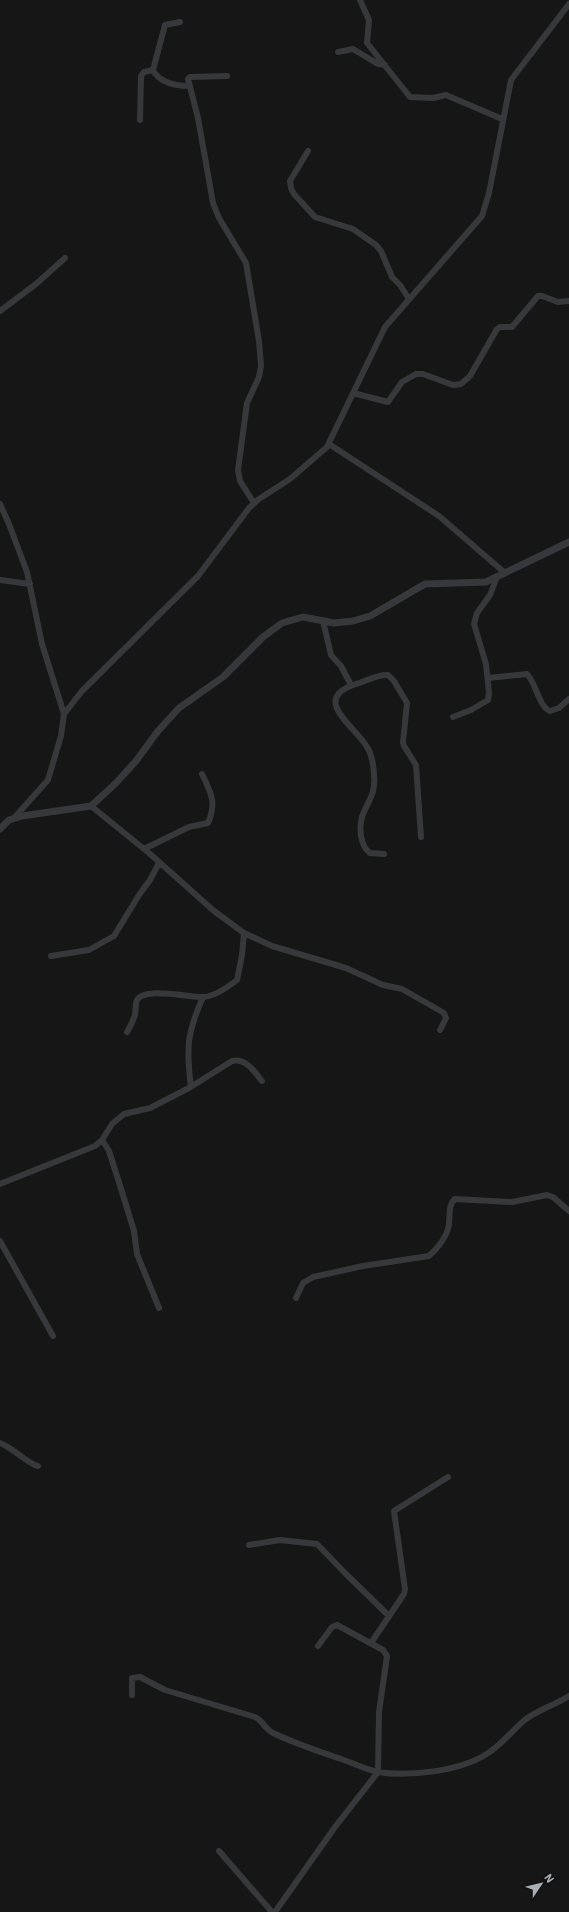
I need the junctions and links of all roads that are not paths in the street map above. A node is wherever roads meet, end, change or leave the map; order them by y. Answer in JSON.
{"nodes":[{"id":1,"x":360,"y":0,"type":"edge"},
{"id":2,"x":569,"y":4,"type":"edge"},
{"id":3,"x":180,"y":22,"type":"dead end"},
{"id":4,"x":338,"y":52,"type":"dead end"},
{"id":5,"x":385,"y":65,"type":"junction"},
{"id":6,"x":153,"y":70,"type":"junction"},
{"id":7,"x":226,"y":76,"type":"dead end"},
{"id":8,"x":189,"y":86,"type":"junction"},
{"id":9,"x":502,"y":119,"type":"junction"},
{"id":10,"x":140,"y":120,"type":"dead end"},
{"id":11,"x":308,"y":151,"type":"dead end"},
{"id":12,"x":64,"y":258,"type":"dead end"},
{"id":13,"x":409,"y":299,"type":"junction"},
{"id":14,"x":569,"y":301,"type":"edge"},
{"id":15,"x":0,"y":311,"type":"edge"},
{"id":16,"x":353,"y":393,"type":"junction"},
{"id":17,"x":329,"y":444,"type":"junction"},
{"id":18,"x":254,"y":503,"type":"junction"},
{"id":19,"x":0,"y":504,"type":"edge"},
{"id":20,"x":569,"y":542,"type":"edge"},
{"id":21,"x":505,"y":573,"type":"junction"},
{"id":22,"x":497,"y":577,"type":"junction"},
{"id":23,"x":0,"y":580,"type":"edge"},
{"id":24,"x":30,"y":584,"type":"junction"},
{"id":25,"x":322,"y":621,"type":"junction"},
{"id":26,"x":488,"y":678,"type":"junction"},
{"id":27,"x":351,"y":686,"type":"junction"},
{"id":28,"x":569,"y":699,"type":"edge"},
{"id":29,"x":64,"y":714,"type":"junction"},
{"id":30,"x":453,"y":717,"type":"dead end"},
{"id":31,"x":202,"y":774,"type":"dead end"},
{"id":32,"x":91,"y":806,"type":"junction"},
{"id":33,"x":14,"y":818,"type":"junction"},
{"id":34,"x":0,"y":828,"type":"edge"},
{"id":35,"x":421,"y":837,"type":"dead end"},
{"id":36,"x":144,"y":849,"type":"junction"},
{"id":37,"x":384,"y":854,"type":"dead end"},
{"id":38,"x":159,"y":863,"type":"junction"},
{"id":39,"x":244,"y":933,"type":"junction"},
{"id":40,"x":51,"y":956,"type":"dead end"},
{"id":41,"x":203,"y":997,"type":"junction"},
{"id":42,"x":440,"y":1030,"type":"dead end"},
{"id":43,"x":127,"y":1032,"type":"dead end"},
{"id":44,"x":262,"y":1081,"type":"dead end"},
{"id":45,"x":191,"y":1087,"type":"junction"},
{"id":46,"x":102,"y":1140,"type":"junction"},
{"id":47,"x":0,"y":1184,"type":"edge"},
{"id":48,"x":569,"y":1211,"type":"edge"},
{"id":49,"x":0,"y":1242,"type":"edge"},
{"id":50,"x":296,"y":1298,"type":"dead end"},
{"id":51,"x":159,"y":1308,"type":"dead end"},
{"id":52,"x":53,"y":1336,"type":"dead end"},
{"id":53,"x":0,"y":1443,"type":"edge"},
{"id":54,"x":38,"y":1466,"type":"dead end"},
{"id":55,"x":448,"y":1477,"type":"dead end"},
{"id":56,"x":249,"y":1545,"type":"dead end"},
{"id":57,"x":388,"y":1615,"type":"junction"},
{"id":58,"x":371,"y":1643,"type":"junction"},
{"id":59,"x":318,"y":1646,"type":"dead end"},
{"id":60,"x":132,"y":1695,"type":"dead end"},
{"id":61,"x":569,"y":1696,"type":"edge"},
{"id":62,"x":378,"y":1772,"type":"junction"},
{"id":63,"x":219,"y":1851,"type":"dead end"},
{"id":64,"x":274,"y":1912,"type":"edge"}],
"edges":[{"from":1,"to":5,"type":"street"},
{"from":2,"to":9,"type":"street"},
{"from":3,"to":6,"type":"street"},
{"from":4,"to":5,"type":"street"},
{"from":5,"to":9,"type":"street"},
{"from":6,"to":8,"type":"street"},
{"from":6,"to":10,"type":"street"},
{"from":7,"to":8,"type":"street"},
{"from":8,"to":18,"type":"street"},
{"from":9,"to":13,"type":"street"},
{"from":11,"to":13,"type":"street"},
{"from":12,"to":15,"type":"street"},
{"from":13,"to":16,"type":"street"},
{"from":14,"to":16,"type":"street"},
{"from":16,"to":17,"type":"street"},
{"from":17,"to":18,"type":"street"},
{"from":17,"to":21,"type":"street"},
{"from":18,"to":29,"type":"street"},
{"from":19,"to":24,"type":"street"},
{"from":20,"to":21,"type":"street"},
{"from":21,"to":22,"type":"street"},
{"from":22,"to":25,"type":"street"},
{"from":22,"to":26,"type":"street"},
{"from":23,"to":24,"type":"street"},
{"from":24,"to":29,"type":"street"},
{"from":25,"to":27,"type":"street"},
{"from":25,"to":32,"type":"street"},
{"from":26,"to":28,"type":"street"},
{"from":26,"to":30,"type":"street"},
{"from":27,"to":35,"type":"street"},
{"from":27,"to":37,"type":"street"},
{"from":29,"to":33,"type":"street"},
{"from":31,"to":36,"type":"street"},
{"from":32,"to":33,"type":"street"},
{"from":32,"to":36,"type":"street"},
{"from":33,"to":34,"type":"street"},
{"from":36,"to":38,"type":"street"},
{"from":38,"to":39,"type":"street"},
{"from":38,"to":40,"type":"street"},
{"from":39,"to":41,"type":"street"},
{"from":39,"to":42,"type":"street"},
{"from":41,"to":43,"type":"street"},
{"from":41,"to":45,"type":"street"},
{"from":44,"to":45,"type":"street"},
{"from":45,"to":46,"type":"street"},
{"from":46,"to":47,"type":"street"},
{"from":46,"to":51,"type":"street"},
{"from":48,"to":50,"type":"street"},
{"from":49,"to":52,"type":"street"},
{"from":53,"to":54,"type":"street"},
{"from":55,"to":57,"type":"street"},
{"from":56,"to":57,"type":"street"},
{"from":57,"to":58,"type":"street"},
{"from":58,"to":59,"type":"street"},
{"from":58,"to":62,"type":"street"},
{"from":60,"to":62,"type":"street"},
{"from":61,"to":62,"type":"street"},
{"from":62,"to":64,"type":"street"},
{"from":63,"to":64,"type":"street"}]}
